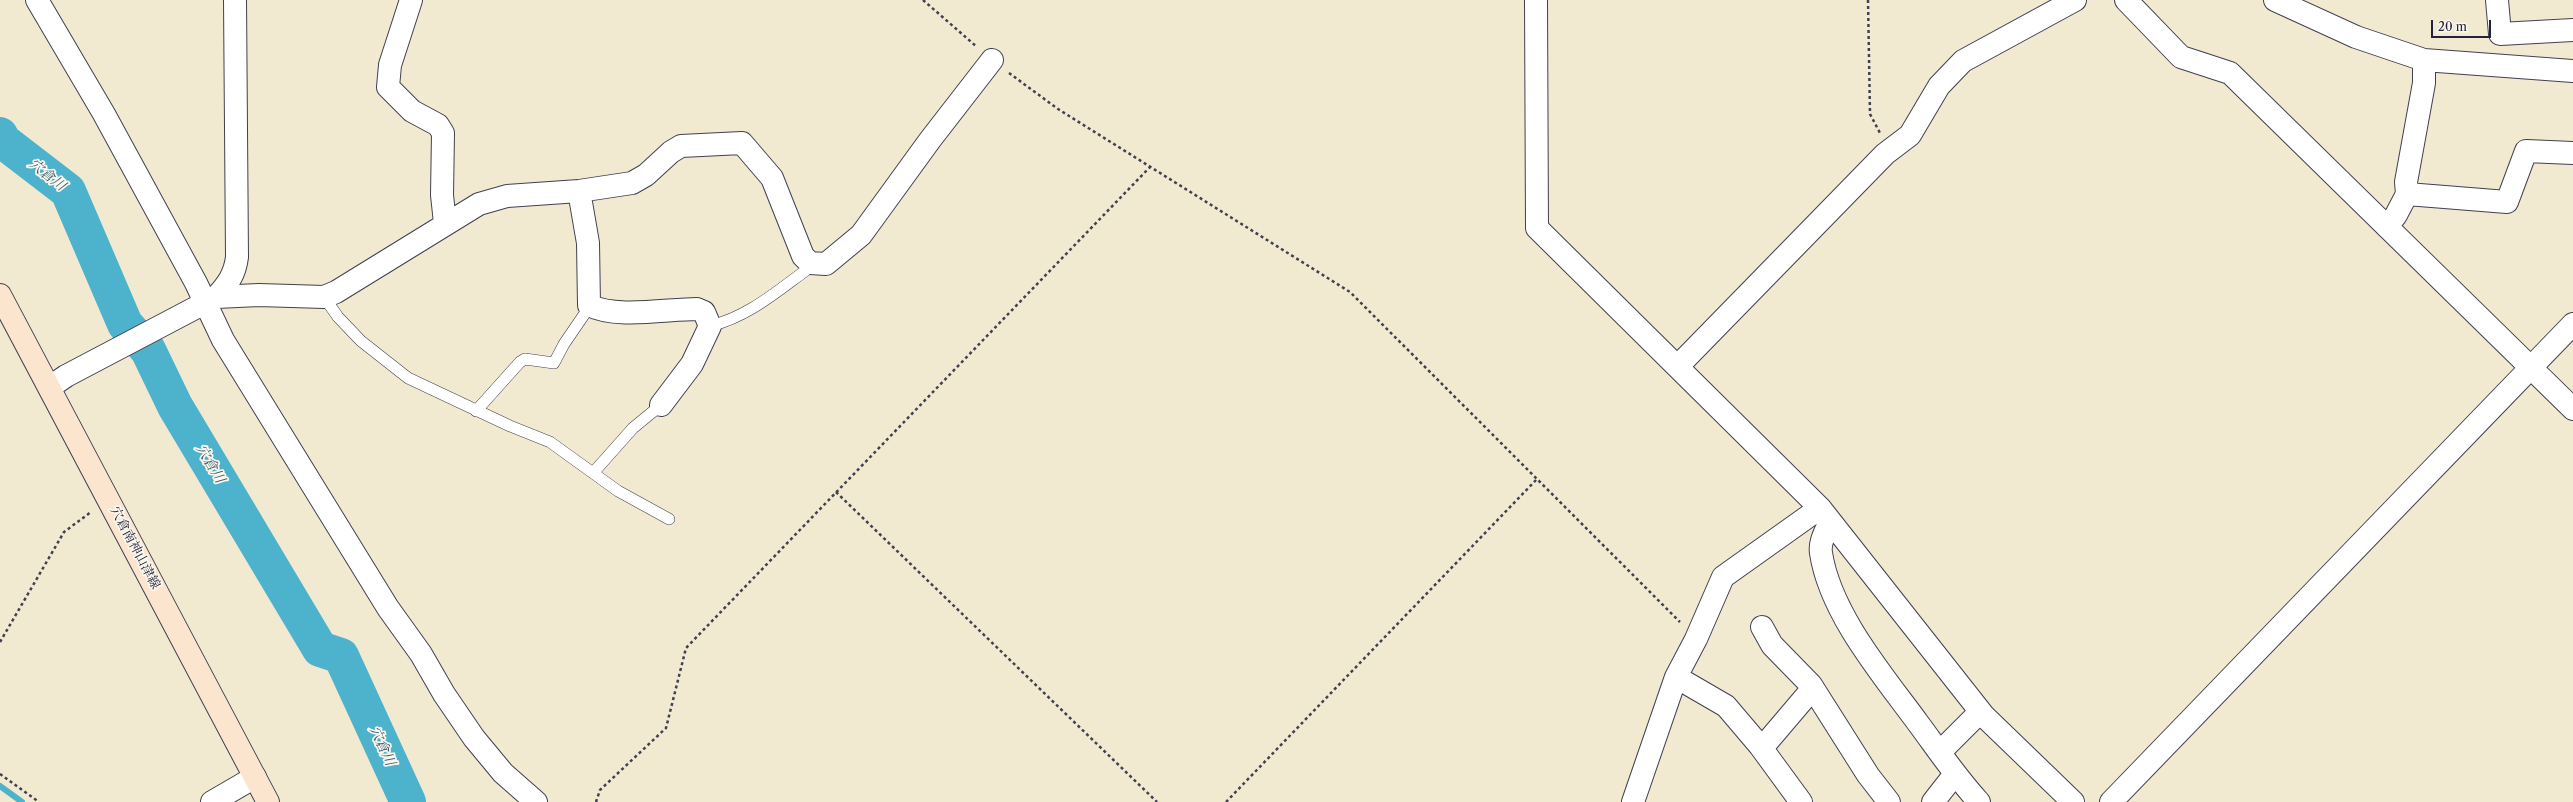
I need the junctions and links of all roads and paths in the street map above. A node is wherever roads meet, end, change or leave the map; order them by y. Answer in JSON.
{"nodes":[{"id":1,"x":37,"y":0,"type":"edge"},
{"id":2,"x":235,"y":0,"type":"edge"},
{"id":3,"x":411,"y":0,"type":"edge"},
{"id":4,"x":923,"y":0,"type":"edge"},
{"id":5,"x":1536,"y":0,"type":"edge"},
{"id":6,"x":1868,"y":0,"type":"edge"},
{"id":7,"x":2075,"y":0,"type":"edge"},
{"id":8,"x":2126,"y":0,"type":"edge"},
{"id":9,"x":2275,"y":0,"type":"edge"},
{"id":10,"x":2497,"y":0,"type":"edge"},
{"id":11,"x":2573,"y":30,"type":"edge"},
{"id":12,"x":992,"y":60,"type":"junction"},
{"id":13,"x":2424,"y":60,"type":"junction"},
{"id":14,"x":2573,"y":71,"type":"edge"},
{"id":15,"x":1892,"y":149,"type":"junction"},
{"id":16,"x":2573,"y":153,"type":"edge"},
{"id":17,"x":1150,"y":167,"type":"junction"},
{"id":18,"x":579,"y":191,"type":"junction"},
{"id":19,"x":2407,"y":194,"type":"junction"},
{"id":20,"x":445,"y":223,"type":"junction"},
{"id":21,"x":2387,"y":227,"type":"junction"},
{"id":22,"x":810,"y":263,"type":"junction"},
{"id":23,"x":0,"y":295,"type":"edge"},
{"id":24,"x":324,"y":297,"type":"junction"},
{"id":25,"x":207,"y":302,"type":"junction"},
{"id":26,"x":590,"y":306,"type":"junction"},
{"id":27,"x":2573,"y":324,"type":"edge"},
{"id":28,"x":710,"y":326,"type":"junction"},
{"id":29,"x":1678,"y":366,"type":"junction"},
{"id":30,"x":2531,"y":368,"type":"junction"},
{"id":31,"x":58,"y":381,"type":"junction"},
{"id":32,"x":661,"y":405,"type":"joint"},
{"id":33,"x":2573,"y":409,"type":"edge"},
{"id":34,"x":476,"y":411,"type":"junction"},
{"id":35,"x":593,"y":472,"type":"junction"},
{"id":36,"x":1538,"y":479,"type":"junction"},
{"id":37,"x":836,"y":492,"type":"junction"},
{"id":38,"x":111,"y":502,"type":"junction"},
{"id":39,"x":1825,"y":515,"type":"junction"},
{"id":40,"x":669,"y":519,"type":"dead end"},
{"id":41,"x":1762,"y":627,"type":"dead end"},
{"id":42,"x":1696,"y":638,"type":"junction"},
{"id":43,"x":0,"y":642,"type":"edge"},
{"id":44,"x":1676,"y":677,"type":"junction"},
{"id":45,"x":1813,"y":688,"type":"junction"},
{"id":46,"x":1980,"y":712,"type":"junction"},
{"id":47,"x":1762,"y":748,"type":"junction"},
{"id":48,"x":1940,"y":752,"type":"junction"},
{"id":49,"x":0,"y":774,"type":"edge"},
{"id":50,"x":1955,"y":774,"type":"junction"},
{"id":51,"x":255,"y":777,"type":"junction"},
{"id":52,"x":1635,"y":801,"type":"edge"},
{"id":53,"x":39,"y":802,"type":"edge"},
{"id":54,"x":212,"y":802,"type":"edge"},
{"id":55,"x":268,"y":802,"type":"edge"},
{"id":56,"x":536,"y":802,"type":"edge"},
{"id":57,"x":596,"y":802,"type":"edge"},
{"id":58,"x":1157,"y":802,"type":"edge"},
{"id":59,"x":1226,"y":802,"type":"edge"},
{"id":60,"x":1801,"y":802,"type":"edge"},
{"id":61,"x":1889,"y":802,"type":"edge"},
{"id":62,"x":1933,"y":802,"type":"edge"},
{"id":63,"x":1979,"y":802,"type":"edge"},
{"id":64,"x":2073,"y":802,"type":"edge"},
{"id":65,"x":2111,"y":802,"type":"edge"}],
"edges":[{"from":1,"to":25,"type":"street"},
{"from":2,"to":25,"type":"street"},
{"from":3,"to":20,"type":"street"},
{"from":4,"to":12,"type":"path"},
{"from":5,"to":29,"type":"street"},
{"from":6,"to":15,"type":"path"},
{"from":7,"to":15,"type":"street"},
{"from":8,"to":21,"type":"street"},
{"from":9,"to":13,"type":"street"},
{"from":10,"to":11,"type":"street"},
{"from":12,"to":17,"type":"path"},
{"from":12,"to":22,"type":"street"},
{"from":13,"to":14,"type":"street"},
{"from":13,"to":19,"type":"street"},
{"from":15,"to":29,"type":"street"},
{"from":16,"to":19,"type":"street"},
{"from":17,"to":36,"type":"path"},
{"from":17,"to":37,"type":"path"},
{"from":18,"to":20,"type":"street"},
{"from":18,"to":22,"type":"street"},
{"from":18,"to":26,"type":"street"},
{"from":19,"to":21,"type":"street"},
{"from":20,"to":24,"type":"street"},
{"from":21,"to":30,"type":"street"},
{"from":22,"to":28,"type":"lane"},
{"from":23,"to":31,"type":"main road","name":"穴倉南神山津線"},
{"from":24,"to":25,"type":"street"},
{"from":24,"to":34,"type":"lane"},
{"from":25,"to":31,"type":"street"},
{"from":25,"to":56,"type":"street"},
{"from":26,"to":28,"type":"street"},
{"from":26,"to":34,"type":"lane"},
{"from":27,"to":30,"type":"street"},
{"from":28,"to":32,"type":"street"},
{"from":29,"to":39,"type":"street"},
{"from":30,"to":33,"type":"street"},
{"from":30,"to":65,"type":"street"},
{"from":31,"to":38,"type":"main road","name":"穴倉南神山津線"},
{"from":32,"to":35,"type":"lane"},
{"from":34,"to":35,"type":"lane"},
{"from":35,"to":40,"type":"lane"},
{"from":36,"to":42,"type":"path"},
{"from":36,"to":59,"type":"path"},
{"from":37,"to":57,"type":"path"},
{"from":37,"to":58,"type":"path"},
{"from":38,"to":43,"type":"path"},
{"from":38,"to":51,"type":"main road","name":"穴倉南神山津線"},
{"from":39,"to":42,"type":"street"},
{"from":39,"to":46,"type":"street"},
{"from":39,"to":48,"type":"street"},
{"from":41,"to":45,"type":"street"},
{"from":42,"to":44,"type":"street"},
{"from":44,"to":47,"type":"street"},
{"from":44,"to":52,"type":"street"},
{"from":45,"to":47,"type":"street"},
{"from":45,"to":61,"type":"street"},
{"from":46,"to":48,"type":"street"},
{"from":46,"to":64,"type":"street"},
{"from":47,"to":60,"type":"street"},
{"from":48,"to":50,"type":"street"},
{"from":49,"to":53,"type":"path"},
{"from":50,"to":62,"type":"street"},
{"from":50,"to":63,"type":"street"},
{"from":51,"to":54,"type":"street"},
{"from":51,"to":55,"type":"main road","name":"穴倉南神山津線"}]}
